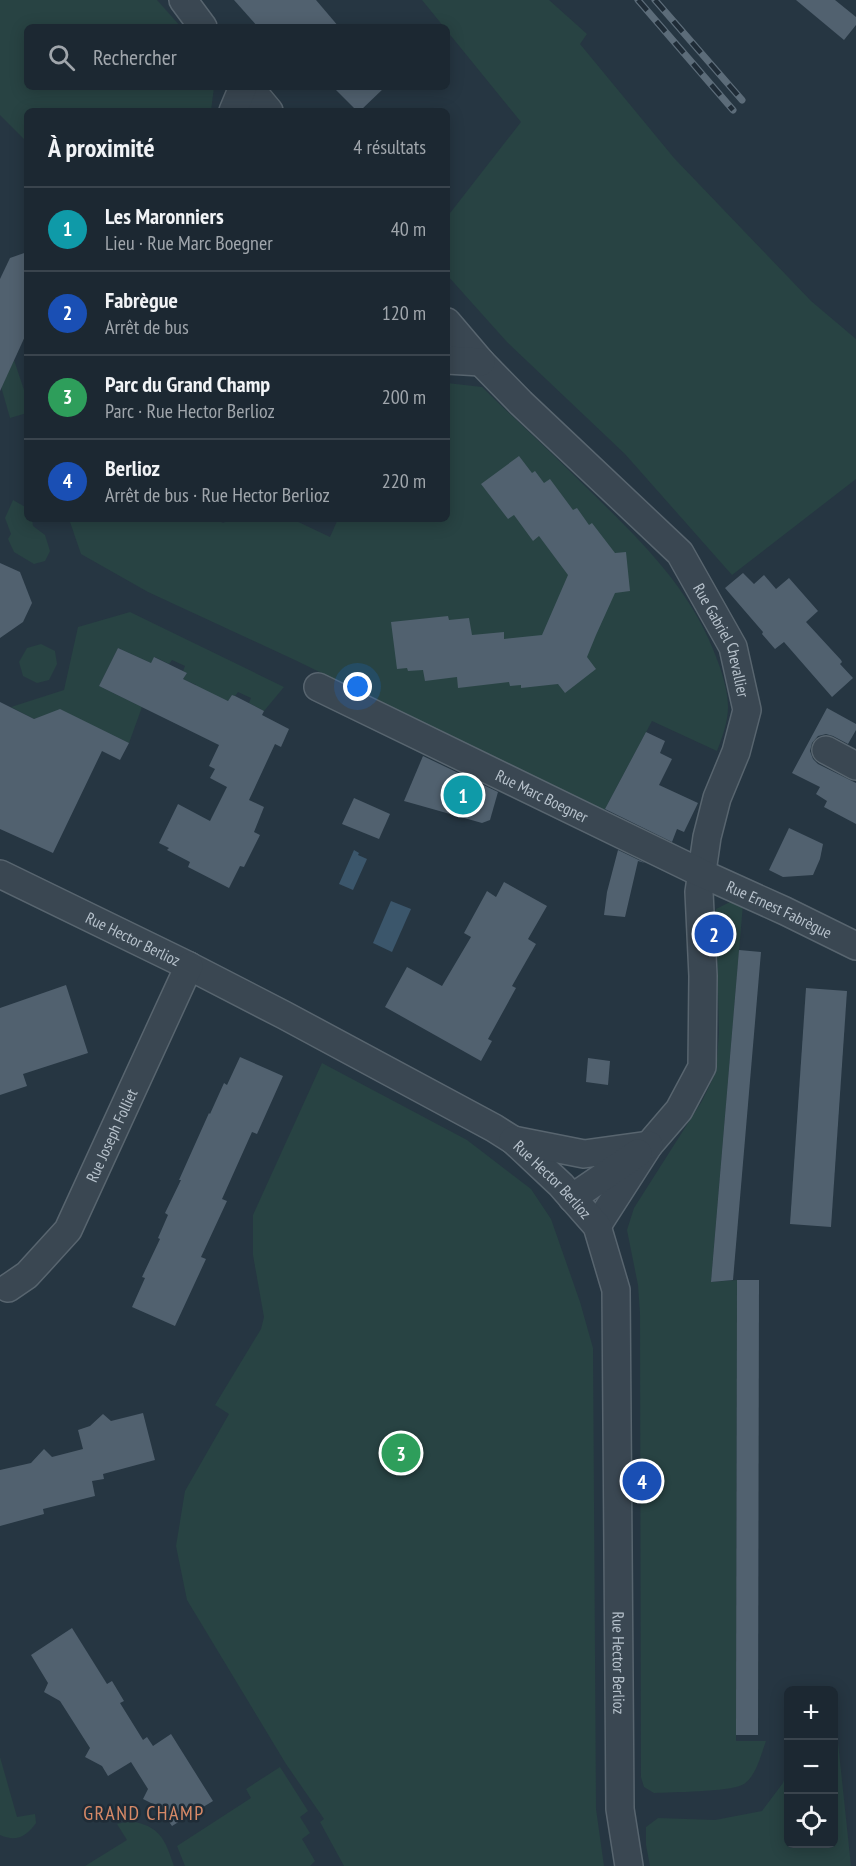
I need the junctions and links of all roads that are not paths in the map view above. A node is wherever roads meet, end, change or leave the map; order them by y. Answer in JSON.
{"nodes":[{"id":1,"x":183,"y":0,"type":"edge"},
{"id":2,"x":201,"y":24,"type":"edge"},
{"id":3,"x":241,"y":90,"type":"edge"},
{"id":4,"x":252,"y":90,"type":"edge"},
{"id":5,"x":234,"y":108,"type":"edge"},
{"id":6,"x":266,"y":108,"type":"edge"},
{"id":7,"x":450,"y":326,"type":"edge"},
{"id":8,"x":450,"y":360,"type":"edge"},
{"id":9,"x":481,"y":362,"type":"junction"},
{"id":10,"x":318,"y":687,"type":"dead end"},
{"id":11,"x":826,"y":750,"type":"dead end"},
{"id":12,"x":856,"y":766,"type":"edge"},
{"id":13,"x":701,"y":873,"type":"junction"},
{"id":14,"x":0,"y":874,"type":"edge"},
{"id":15,"x":856,"y":946,"type":"edge"},
{"id":16,"x":189,"y":966,"type":"junction"},
{"id":17,"x":513,"y":1140,"type":"junction"},
{"id":18,"x":649,"y":1145,"type":"junction"},
{"id":19,"x":572,"y":1198,"type":"junction"},
{"id":20,"x":597,"y":1226,"type":"junction"},
{"id":21,"x":8,"y":1288,"type":"dead end"},
{"id":22,"x":629,"y":1866,"type":"edge"}],
"edges":[{"from":1,"to":2,"type":"street"},
{"from":3,"to":5,"type":"street"},
{"from":4,"to":6,"type":"street"},
{"from":7,"to":9,"type":"street","name":"Rue Gabriel Chevallier"},
{"from":8,"to":9,"type":"street"},
{"from":9,"to":13,"type":"street","name":"Rue Gabriel Chevallier"},
{"from":10,"to":13,"type":"street","name":"Rue Marc Boegner"},
{"from":11,"to":12,"type":"street"},
{"from":13,"to":15,"type":"street","name":"Rue Ernest Fabrègue"},
{"from":13,"to":18,"type":"street","name":"Rue Gabriel Chevallier"},
{"from":14,"to":16,"type":"street","name":"Rue Hector Berlioz"},
{"from":16,"to":17,"type":"street","name":"Rue Hector Berlioz"},
{"from":16,"to":21,"type":"street","name":"Rue Joseph Folliet"},
{"from":17,"to":18,"type":"street"},
{"from":17,"to":19,"type":"street","name":"Rue Hector Berlioz"},
{"from":18,"to":19,"type":"street","name":"Rue Gabriel Chevallier"},
{"from":18,"to":20,"type":"street","name":"Rue Gabriel Chevallier"},
{"from":19,"to":20,"type":"street","name":"Rue Hector Berlioz"},
{"from":20,"to":22,"type":"street","name":"Rue Hector Berlioz"}]}
